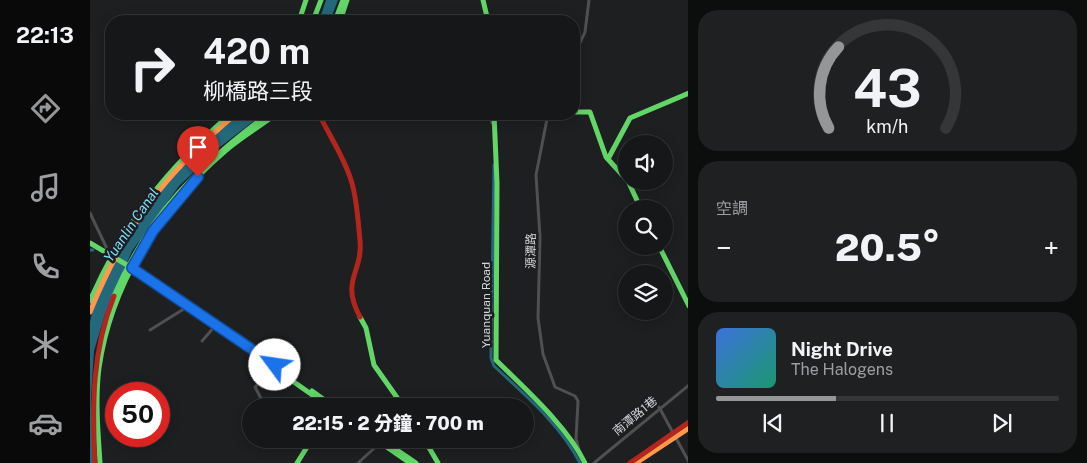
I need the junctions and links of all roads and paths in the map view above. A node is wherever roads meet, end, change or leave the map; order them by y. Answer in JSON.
{"nodes":[{"id":1,"x":306,"y":0,"type":"edge"},
{"id":2,"x":319,"y":0,"type":"edge"},
{"id":3,"x":342,"y":0,"type":"edge"},
{"id":4,"x":347,"y":0,"type":"edge"},
{"id":5,"x":483,"y":0,"type":"edge"},
{"id":6,"x":589,"y":0,"type":"edge"},
{"id":7,"x":301,"y":15,"type":"edge"},
{"id":8,"x":313,"y":15,"type":"edge"},
{"id":9,"x":337,"y":15,"type":"edge"},
{"id":10,"x":342,"y":15,"type":"edge"},
{"id":11,"x":487,"y":15,"type":"edge"},
{"id":12,"x":580,"y":43,"type":"edge"},
{"id":13,"x":688,"y":93,"type":"edge"},
{"id":14,"x":580,"y":112,"type":"edge"},
{"id":15,"x":224,"y":120,"type":"edge"},
{"id":16,"x":229,"y":120,"type":"edge"},
{"id":17,"x":260,"y":120,"type":"edge"},
{"id":18,"x":268,"y":120,"type":"edge"},
{"id":19,"x":321,"y":120,"type":"edge"},
{"id":20,"x":494,"y":120,"type":"edge"},
{"id":21,"x":547,"y":120,"type":"edge"},
{"id":22,"x":608,"y":159,"type":"junction"},
{"id":23,"x":618,"y":170,"type":"edge"},
{"id":24,"x":90,"y":213,"type":"edge"},
{"id":25,"x":90,"y":243,"type":"edge"},
{"id":26,"x":663,"y":255,"type":"edge"},
{"id":27,"x":112,"y":256,"type":"junction"},
{"id":28,"x":132,"y":268,"type":"junction"},
{"id":29,"x":90,"y":301,"type":"edge"},
{"id":30,"x":688,"y":306,"type":"edge"},
{"id":31,"x":187,"y":307,"type":"junction"},
{"id":32,"x":90,"y":312,"type":"edge"},
{"id":33,"x":216,"y":326,"type":"junction"},
{"id":34,"x":150,"y":330,"type":"dead end"},
{"id":35,"x":202,"y":341,"type":"dead end"},
{"id":36,"x":267,"y":362,"type":"junction"},
{"id":37,"x":275,"y":368,"type":"junction"},
{"id":38,"x":688,"y":385,"type":"edge"},
{"id":39,"x":261,"y":398,"type":"edge"},
{"id":40,"x":317,"y":398,"type":"edge"},
{"id":41,"x":321,"y":398,"type":"edge"},
{"id":42,"x":397,"y":398,"type":"edge"},
{"id":43,"x":659,"y":407,"type":"junction"},
{"id":44,"x":688,"y":422,"type":"edge"},
{"id":45,"x":688,"y":428,"type":"edge"},
{"id":46,"x":674,"y":435,"type":"junction"},
{"id":47,"x":307,"y":448,"type":"edge"},
{"id":48,"x":374,"y":448,"type":"edge"},
{"id":49,"x":390,"y":448,"type":"edge"},
{"id":50,"x":392,"y":448,"type":"edge"},
{"id":51,"x":429,"y":448,"type":"edge"},
{"id":52,"x":580,"y":453,"type":"junction"},
{"id":53,"x":299,"y":462,"type":"edge"},
{"id":54,"x":688,"y":462,"type":"edge"},
{"id":55,"x":95,"y":463,"type":"edge"},
{"id":56,"x":100,"y":463,"type":"edge"},
{"id":57,"x":358,"y":463,"type":"edge"},
{"id":58,"x":410,"y":463,"type":"edge"},
{"id":59,"x":416,"y":463,"type":"edge"},
{"id":60,"x":438,"y":463,"type":"edge"},
{"id":61,"x":585,"y":463,"type":"edge"},
{"id":62,"x":594,"y":463,"type":"edge"},
{"id":63,"x":630,"y":463,"type":"edge"},
{"id":64,"x":636,"y":463,"type":"edge"}],
"edges":[{"from":1,"to":7,"type":"main road"},
{"from":2,"to":8,"type":"main road"},
{"from":3,"to":9,"type":"main road"},
{"from":4,"to":10,"type":"main road"},
{"from":5,"to":11,"type":"main road"},
{"from":6,"to":12,"type":"street"},
{"from":13,"to":22,"type":"main road"},
{"from":14,"to":22,"type":"main road"},
{"from":15,"to":27,"type":"main road"},
{"from":16,"to":32,"type":"main road"},
{"from":17,"to":55,"type":"main road"},
{"from":18,"to":28,"type":"main road"},
{"from":19,"to":42,"type":"main road"},
{"from":20,"to":52,"type":"main road","name":"Yuanquan Road"},
{"from":21,"to":52,"type":"street","name":"源潭路"},
{"from":22,"to":23,"type":"main road"},
{"from":24,"to":27,"type":"street"},
{"from":25,"to":27,"type":"main road"},
{"from":26,"to":30,"type":"main road"},
{"from":27,"to":28,"type":"main road"},
{"from":27,"to":29,"type":"main road"},
{"from":28,"to":31,"type":"main road"},
{"from":28,"to":56,"type":"main road"},
{"from":31,"to":33,"type":"main road"},
{"from":31,"to":34,"type":"street"},
{"from":33,"to":35,"type":"street"},
{"from":33,"to":36,"type":"main road"},
{"from":36,"to":37,"type":"main road"},
{"from":36,"to":41,"type":"main road"},
{"from":37,"to":39,"type":"street"},
{"from":37,"to":40,"type":"main road"},
{"from":38,"to":43,"type":"street","name":"南潭路1巷"},
{"from":43,"to":46,"type":"street"},
{"from":43,"to":62,"type":"street","name":"南潭路1巷"},
{"from":44,"to":46,"type":"main road"},
{"from":45,"to":46,"type":"main road"},
{"from":46,"to":54,"type":"street"},
{"from":46,"to":63,"type":"main road"},
{"from":46,"to":64,"type":"main road"},
{"from":47,"to":53,"type":"main road"},
{"from":48,"to":57,"type":"street"},
{"from":49,"to":58,"type":"main road"},
{"from":50,"to":59,"type":"main road"},
{"from":51,"to":60,"type":"main road"},
{"from":52,"to":61,"type":"main road","name":"Yuanquan Road"}]}
